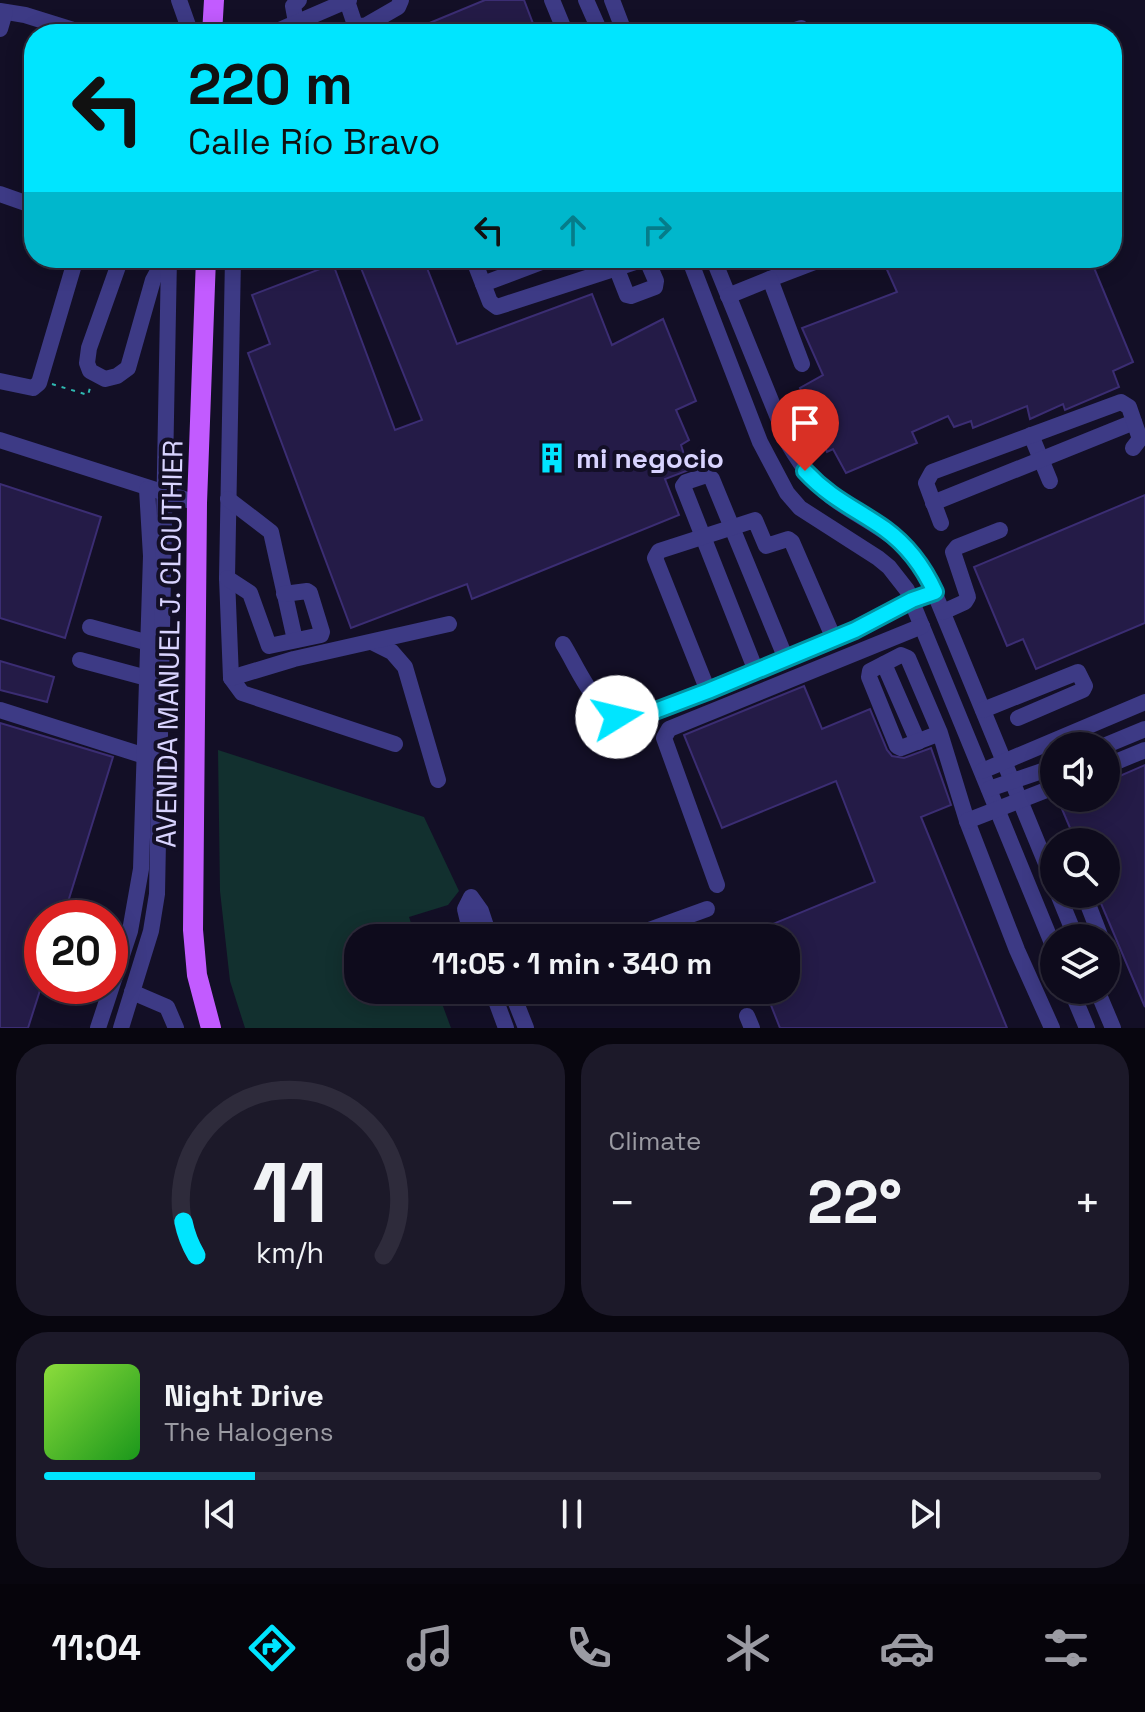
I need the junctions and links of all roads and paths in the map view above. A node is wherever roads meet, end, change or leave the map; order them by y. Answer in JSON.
{"nodes":[{"id":1,"x":179,"y":0,"type":"edge"},
{"id":2,"x":214,"y":0,"type":"edge"},
{"id":3,"x":299,"y":0,"type":"edge"},
{"id":4,"x":401,"y":0,"type":"edge"},
{"id":5,"x":552,"y":0,"type":"edge"},
{"id":6,"x":586,"y":0,"type":"edge"},
{"id":7,"x":612,"y":0,"type":"edge"},
{"id":8,"x":341,"y":2,"type":"edge"},
{"id":9,"x":3,"y":12,"type":"edge"},
{"id":10,"x":296,"y":22,"type":"junction"},
{"id":11,"x":54,"y":24,"type":"edge"},
{"id":12,"x":187,"y":24,"type":"edge"},
{"id":13,"x":213,"y":24,"type":"edge"},
{"id":14,"x":292,"y":24,"type":"edge"},
{"id":15,"x":354,"y":24,"type":"edge"},
{"id":16,"x":374,"y":24,"type":"edge"},
{"id":17,"x":562,"y":24,"type":"edge"},
{"id":18,"x":597,"y":24,"type":"edge"},
{"id":19,"x":621,"y":24,"type":"edge"},
{"id":20,"x":0,"y":29,"type":"edge"},
{"id":21,"x":0,"y":194,"type":"edge"},
{"id":22,"x":24,"y":202,"type":"edge"},
{"id":23,"x":73,"y":268,"type":"edge"},
{"id":24,"x":117,"y":268,"type":"edge"},
{"id":25,"x":161,"y":268,"type":"edge"},
{"id":26,"x":167,"y":268,"type":"edge"},
{"id":27,"x":206,"y":268,"type":"edge"},
{"id":28,"x":233,"y":268,"type":"edge"},
{"id":29,"x":477,"y":268,"type":"edge"},
{"id":30,"x":525,"y":268,"type":"edge"},
{"id":31,"x":613,"y":268,"type":"edge"},
{"id":32,"x":616,"y":268,"type":"edge"},
{"id":33,"x":651,"y":268,"type":"edge"},
{"id":34,"x":693,"y":268,"type":"edge"},
{"id":35,"x":717,"y":268,"type":"edge"},
{"id":36,"x":799,"y":268,"type":"edge"},
{"id":37,"x":770,"y":279,"type":"junction"},
{"id":38,"x":483,"y":284,"type":"junction"},
{"id":39,"x":728,"y":296,"type":"junction"},
{"id":40,"x":802,"y":364,"type":"dead end"},
{"id":41,"x":95,"y":376,"type":"junction"},
{"id":42,"x":8,"y":384,"type":"edge"},
{"id":43,"x":37,"y":385,"type":"junction"},
{"id":44,"x":1134,"y":422,"type":"junction"},
{"id":45,"x":1031,"y":435,"type":"junction"},
{"id":46,"x":0,"y":440,"type":"edge"},
{"id":47,"x":1133,"y":448,"type":"dead end"},
{"id":48,"x":1041,"y":459,"type":"junction"},
{"id":49,"x":1050,"y":481,"type":"dead end"},
{"id":50,"x":147,"y":489,"type":"junction"},
{"id":51,"x":165,"y":495,"type":"junction"},
{"id":52,"x":228,"y":499,"type":"junction"},
{"id":53,"x":197,"y":503,"type":"junction"},
{"id":54,"x":933,"y":503,"type":"junction"},
{"id":55,"x":941,"y":523,"type":"dead end"},
{"id":56,"x":732,"y":526,"type":"junction"},
{"id":57,"x":1000,"y":530,"type":"dead end"},
{"id":58,"x":703,"y":536,"type":"junction"},
{"id":59,"x":899,"y":542,"type":"junction"},
{"id":60,"x":878,"y":558,"type":"junction"},
{"id":61,"x":227,"y":578,"type":"junction"},
{"id":62,"x":935,"y":592,"type":"junction"},
{"id":63,"x":284,"y":594,"type":"junction"},
{"id":64,"x":912,"y":600,"type":"junction"},
{"id":65,"x":943,"y":612,"type":"junction"},
{"id":66,"x":449,"y":624,"type":"dead end"},
{"id":67,"x":922,"y":626,"type":"junction"},
{"id":68,"x":90,"y":627,"type":"dead end"},
{"id":69,"x":834,"y":639,"type":"junction"},
{"id":70,"x":295,"y":640,"type":"junction"},
{"id":71,"x":372,"y":642,"type":"junction"},
{"id":72,"x":149,"y":643,"type":"junction"},
{"id":73,"x":563,"y":644,"type":"dead end"},
{"id":74,"x":786,"y":659,"type":"junction"},
{"id":75,"x":80,"y":660,"type":"dead end"},
{"id":76,"x":756,"y":671,"type":"junction"},
{"id":77,"x":147,"y":678,"type":"junction"},
{"id":78,"x":231,"y":678,"type":"junction"},
{"id":79,"x":708,"y":691,"type":"junction"},
{"id":80,"x":1145,"y":702,"type":"edge"},
{"id":81,"x":0,"y":710,"type":"edge"},
{"id":82,"x":983,"y":710,"type":"junction"},
{"id":83,"x":1018,"y":718,"type":"dead end"},
{"id":84,"x":1145,"y":729,"type":"edge"},
{"id":85,"x":940,"y":733,"type":"junction"},
{"id":86,"x":1120,"y":739,"type":"edge"},
{"id":87,"x":395,"y":744,"type":"dead end"},
{"id":88,"x":1145,"y":750,"type":"edge"},
{"id":89,"x":145,"y":756,"type":"junction"},
{"id":90,"x":1120,"y":760,"type":"edge"},
{"id":91,"x":1004,"y":761,"type":"junction"},
{"id":92,"x":982,"y":771,"type":"junction"},
{"id":93,"x":1040,"y":771,"type":"edge"},
{"id":94,"x":438,"y":780,"type":"dead end"},
{"id":95,"x":1012,"y":780,"type":"junction"},
{"id":96,"x":989,"y":789,"type":"junction"},
{"id":97,"x":1040,"y":793,"type":"edge"},
{"id":98,"x":1020,"y":801,"type":"junction"},
{"id":99,"x":997,"y":809,"type":"junction"},
{"id":100,"x":967,"y":821,"type":"junction"},
{"id":101,"x":1038,"y":845,"type":"joint"},
{"id":102,"x":1040,"y":850,"type":"edge"},
{"id":103,"x":717,"y":885,"type":"dead end"},
{"id":104,"x":707,"y":909,"type":"dead end"},
{"id":105,"x":469,"y":924,"type":"edge"},
{"id":106,"x":485,"y":924,"type":"edge"},
{"id":107,"x":666,"y":924,"type":"edge"},
{"id":108,"x":1044,"y":924,"type":"edge"},
{"id":109,"x":132,"y":992,"type":"junction"},
{"id":110,"x":497,"y":1004,"type":"edge"},
{"id":111,"x":517,"y":1004,"type":"edge"},
{"id":112,"x":1077,"y":1004,"type":"edge"},
{"id":113,"x":1103,"y":1004,"type":"edge"},
{"id":114,"x":98,"y":1028,"type":"edge"},
{"id":115,"x":121,"y":1028,"type":"edge"},
{"id":116,"x":176,"y":1028,"type":"edge"},
{"id":117,"x":211,"y":1028,"type":"edge"},
{"id":118,"x":506,"y":1028,"type":"edge"},
{"id":119,"x":526,"y":1028,"type":"edge"},
{"id":120,"x":1052,"y":1028,"type":"edge"},
{"id":121,"x":1087,"y":1028,"type":"edge"},
{"id":122,"x":1113,"y":1028,"type":"edge"}],
"edges":[{"from":1,"to":12,"type":"street"},
{"from":2,"to":13,"type":"main road"},
{"from":3,"to":10,"type":"street"},
{"from":4,"to":16,"type":"street"},
{"from":5,"to":17,"type":"street"},
{"from":6,"to":18,"type":"street"},
{"from":7,"to":19,"type":"street"},
{"from":8,"to":10,"type":"street"},
{"from":8,"to":15,"type":"street"},
{"from":9,"to":11,"type":"street"},
{"from":9,"to":20,"type":"street"},
{"from":10,"to":14,"type":"street"},
{"from":21,"to":22,"type":"street"},
{"from":23,"to":43,"type":"street"},
{"from":24,"to":41,"type":"street"},
{"from":25,"to":41,"type":"street"},
{"from":26,"to":51,"type":"street"},
{"from":27,"to":53,"type":"main road","name":"AVENIDA MANUEL J. CLOUTHIER"},
{"from":28,"to":52,"type":"street"},
{"from":29,"to":38,"type":"street"},
{"from":30,"to":38,"type":"street"},
{"from":31,"to":38,"type":"street"},
{"from":32,"to":33,"type":"street"},
{"from":34,"to":60,"type":"street"},
{"from":35,"to":39,"type":"street"},
{"from":36,"to":37,"type":"street"},
{"from":37,"to":39,"type":"street"},
{"from":37,"to":40,"type":"street"},
{"from":39,"to":59,"type":"street"},
{"from":41,"to":43,"type":"path"},
{"from":42,"to":43,"type":"street"},
{"from":44,"to":45,"type":"street"},
{"from":44,"to":47,"type":"street"},
{"from":44,"to":48,"type":"street"},
{"from":45,"to":48,"type":"street"},
{"from":45,"to":54,"type":"street"},
{"from":46,"to":50,"type":"street"},
{"from":48,"to":49,"type":"street"},
{"from":48,"to":54,"type":"street"},
{"from":50,"to":51,"type":"street"},
{"from":50,"to":72,"type":"street"},
{"from":51,"to":53,"type":"street"},
{"from":51,"to":109,"type":"street"},
{"from":52,"to":61,"type":"street"},
{"from":52,"to":63,"type":"street"},
{"from":53,"to":117,"type":"main road","name":"AVENIDA MANUEL J. CLOUTHIER"},
{"from":54,"to":55,"type":"street"},
{"from":56,"to":58,"type":"street"},
{"from":56,"to":58,"type":"street"},
{"from":56,"to":69,"type":"street"},
{"from":56,"to":74,"type":"street"},
{"from":57,"to":65,"type":"street"},
{"from":58,"to":76,"type":"street"},
{"from":58,"to":79,"type":"street"},
{"from":59,"to":60,"type":"street"},
{"from":59,"to":62,"type":"street"},
{"from":60,"to":64,"type":"street"},
{"from":61,"to":70,"type":"street"},
{"from":61,"to":78,"type":"street"},
{"from":62,"to":64,"type":"street"},
{"from":62,"to":65,"type":"street"},
{"from":63,"to":70,"type":"street"},
{"from":63,"to":70,"type":"street"},
{"from":64,"to":67,"type":"street"},
{"from":64,"to":69,"type":"street"},
{"from":65,"to":82,"type":"street"},
{"from":66,"to":71,"type":"street"},
{"from":67,"to":92,"type":"street"},
{"from":67,"to":103,"type":"street"},
{"from":68,"to":72,"type":"street"},
{"from":69,"to":74,"type":"street"},
{"from":71,"to":78,"type":"street"},
{"from":71,"to":94,"type":"street"},
{"from":72,"to":77,"type":"street"},
{"from":73,"to":79,"type":"street"},
{"from":74,"to":76,"type":"street"},
{"from":75,"to":77,"type":"street"},
{"from":76,"to":79,"type":"street"},
{"from":77,"to":89,"type":"street"},
{"from":78,"to":87,"type":"street"},
{"from":80,"to":91,"type":"street"},
{"from":81,"to":89,"type":"street"},
{"from":82,"to":83,"type":"street"},
{"from":82,"to":91,"type":"street"},
{"from":84,"to":86,"type":"street"},
{"from":85,"to":85,"type":"street"},
{"from":85,"to":100,"type":"street"},
{"from":88,"to":90,"type":"street"},
{"from":89,"to":114,"type":"street"},
{"from":91,"to":92,"type":"street"},
{"from":91,"to":95,"type":"street"},
{"from":92,"to":96,"type":"street"},
{"from":93,"to":95,"type":"street"},
{"from":95,"to":96,"type":"street"},
{"from":95,"to":98,"type":"street"},
{"from":96,"to":99,"type":"street"},
{"from":97,"to":98,"type":"street"},
{"from":98,"to":99,"type":"street"},
{"from":98,"to":101,"type":"street"},
{"from":99,"to":100,"type":"street"},
{"from":99,"to":108,"type":"street"},
{"from":100,"to":120,"type":"street"},
{"from":101,"to":102,"type":"street"},
{"from":104,"to":107,"type":"street"},
{"from":105,"to":106,"type":"street"},
{"from":109,"to":115,"type":"street"},
{"from":109,"to":116,"type":"street"},
{"from":110,"to":118,"type":"street"},
{"from":111,"to":119,"type":"street"},
{"from":112,"to":121,"type":"street"},
{"from":113,"to":122,"type":"street"}]}
